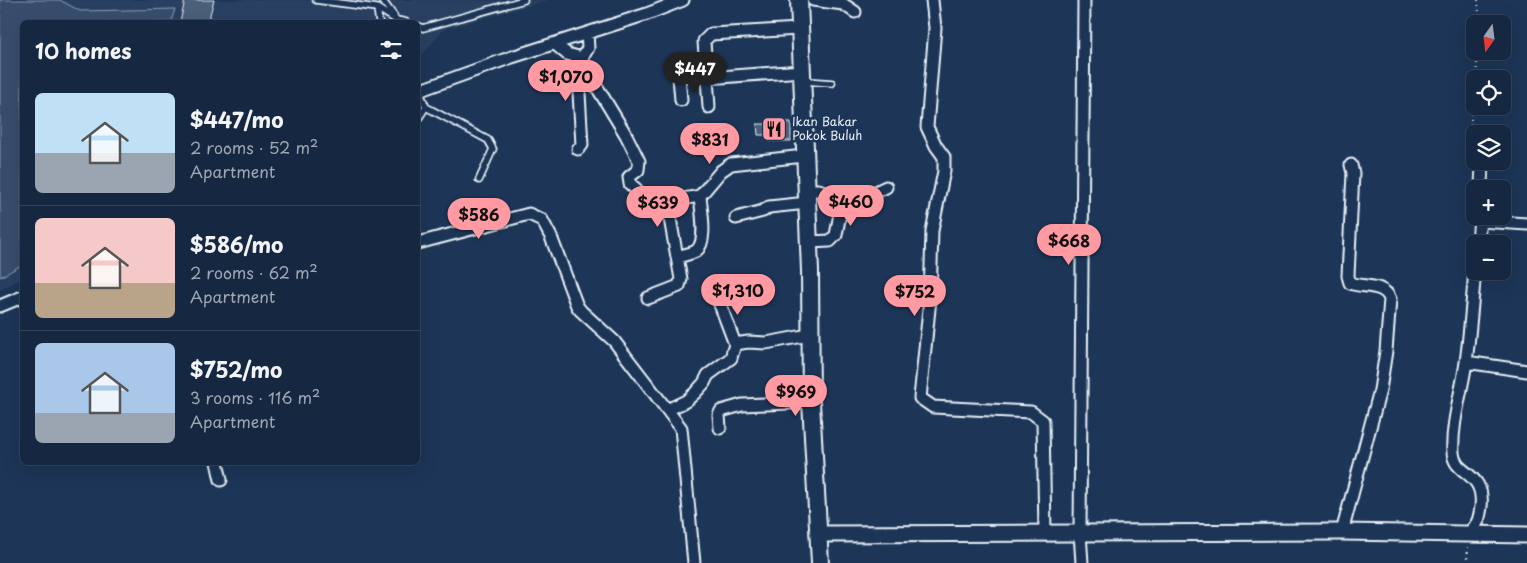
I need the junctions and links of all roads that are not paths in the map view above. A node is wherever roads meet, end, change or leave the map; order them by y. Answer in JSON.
{"nodes":[{"id":1,"x":316,"y":0,"type":"edge"},
{"id":2,"x":382,"y":0,"type":"edge"},
{"id":3,"x":524,"y":0,"type":"edge"},
{"id":4,"x":683,"y":0,"type":"edge"},
{"id":5,"x":799,"y":0,"type":"edge"},
{"id":6,"x":813,"y":0,"type":"edge"},
{"id":7,"x":932,"y":0,"type":"edge"},
{"id":8,"x":1084,"y":0,"type":"edge"},
{"id":9,"x":377,"y":8,"type":"junction"},
{"id":10,"x":855,"y":12,"type":"dead end"},
{"id":11,"x":379,"y":20,"type":"edge"},
{"id":12,"x":396,"y":20,"type":"joint"},
{"id":13,"x":420,"y":27,"type":"edge"},
{"id":14,"x":799,"y":29,"type":"junction"},
{"id":15,"x":587,"y":33,"type":"junction"},
{"id":16,"x":554,"y":44,"type":"junction"},
{"id":17,"x":582,"y":58,"type":"junction"},
{"id":18,"x":586,"y":69,"type":"junction"},
{"id":19,"x":707,"y":74,"type":"junction"},
{"id":20,"x":802,"y":76,"type":"junction"},
{"id":21,"x":832,"y":82,"type":"dead end"},
{"id":22,"x":420,"y":90,"type":"edge"},
{"id":23,"x":420,"y":95,"type":"edge"},
{"id":24,"x":681,"y":100,"type":"dead end"},
{"id":25,"x":426,"y":107,"type":"junction"},
{"id":26,"x":710,"y":107,"type":"dead end"},
{"id":27,"x":420,"y":116,"type":"edge"},
{"id":28,"x":578,"y":149,"type":"dead end"},
{"id":29,"x":804,"y":156,"type":"junction"},
{"id":30,"x":1351,"y":165,"type":"dead end"},
{"id":31,"x":479,"y":180,"type":"dead end"},
{"id":32,"x":886,"y":187,"type":"dead end"},
{"id":33,"x":700,"y":196,"type":"junction"},
{"id":34,"x":806,"y":196,"type":"junction"},
{"id":35,"x":843,"y":198,"type":"junction"},
{"id":36,"x":638,"y":211,"type":"dead end"},
{"id":37,"x":736,"y":218,"type":"dead end"},
{"id":38,"x":1511,"y":222,"type":"edge"},
{"id":39,"x":1527,"y":224,"type":"edge"},
{"id":40,"x":420,"y":242,"type":"edge"},
{"id":41,"x":809,"y":242,"type":"junction"},
{"id":42,"x":677,"y":257,"type":"junction"},
{"id":43,"x":1474,"y":280,"type":"edge"},
{"id":44,"x":20,"y":298,"type":"edge"},
{"id":45,"x":648,"y":298,"type":"dead end"},
{"id":46,"x":718,"y":299,"type":"dead end"},
{"id":47,"x":0,"y":306,"type":"edge"},
{"id":48,"x":809,"y":335,"type":"junction"},
{"id":49,"x":735,"y":344,"type":"junction"},
{"id":50,"x":1466,"y":362,"type":"junction"},
{"id":51,"x":1527,"y":370,"type":"edge"},
{"id":52,"x":811,"y":402,"type":"junction"},
{"id":53,"x":667,"y":410,"type":"junction"},
{"id":54,"x":720,"y":428,"type":"dead end"},
{"id":55,"x":218,"y":465,"type":"edge"},
{"id":56,"x":221,"y":480,"type":"dead end"},
{"id":57,"x":1342,"y":532,"type":"junction"},
{"id":58,"x":1045,"y":533,"type":"junction"},
{"id":59,"x":1080,"y":533,"type":"junction"},
{"id":60,"x":1469,"y":533,"type":"junction"},
{"id":61,"x":818,"y":534,"type":"junction"},
{"id":62,"x":1527,"y":535,"type":"edge"},
{"id":63,"x":694,"y":563,"type":"edge"},
{"id":64,"x":820,"y":563,"type":"edge"},
{"id":65,"x":1082,"y":563,"type":"edge"}],
"edges":[{"from":1,"to":9,"type":"lane"},
{"from":2,"to":12,"type":"lane"},
{"from":3,"to":13,"type":"lane"},
{"from":4,"to":15,"type":"street"},
{"from":5,"to":14,"type":"main road"},
{"from":6,"to":10,"type":"street"},
{"from":7,"to":58,"type":"street"},
{"from":8,"to":59,"type":"street"},
{"from":9,"to":11,"type":"lane"},
{"from":9,"to":12,"type":"lane"},
{"from":14,"to":19,"type":"street"},
{"from":14,"to":20,"type":"main road"},
{"from":15,"to":16,"type":"street"},
{"from":15,"to":17,"type":"street"},
{"from":16,"to":17,"type":"street"},
{"from":16,"to":22,"type":"street"},
{"from":17,"to":18,"type":"street"},
{"from":18,"to":28,"type":"street"},
{"from":18,"to":36,"type":"street"},
{"from":19,"to":20,"type":"street"},
{"from":19,"to":24,"type":"street"},
{"from":19,"to":26,"type":"street"},
{"from":20,"to":21,"type":"lane"},
{"from":20,"to":29,"type":"main road"},
{"from":23,"to":25,"type":"lane"},
{"from":25,"to":27,"type":"lane"},
{"from":25,"to":31,"type":"lane"},
{"from":29,"to":33,"type":"street"},
{"from":29,"to":34,"type":"main road"},
{"from":30,"to":57,"type":"street"},
{"from":32,"to":35,"type":"street"},
{"from":33,"to":42,"type":"street"},
{"from":33,"to":42,"type":"street"},
{"from":34,"to":35,"type":"street"},
{"from":34,"to":37,"type":"street"},
{"from":34,"to":41,"type":"main road"},
{"from":35,"to":41,"type":"street"},
{"from":38,"to":39,"type":"street"},
{"from":40,"to":53,"type":"street"},
{"from":41,"to":48,"type":"main road"},
{"from":42,"to":45,"type":"street"},
{"from":43,"to":50,"type":"street"},
{"from":44,"to":47,"type":"street"},
{"from":46,"to":49,"type":"street"},
{"from":48,"to":49,"type":"street"},
{"from":48,"to":52,"type":"main road"},
{"from":49,"to":53,"type":"street"},
{"from":50,"to":51,"type":"street"},
{"from":50,"to":60,"type":"street"},
{"from":52,"to":54,"type":"street"},
{"from":52,"to":61,"type":"main road"},
{"from":53,"to":63,"type":"street"},
{"from":55,"to":56,"type":"street"},
{"from":57,"to":59,"type":"street"},
{"from":57,"to":60,"type":"street"},
{"from":58,"to":59,"type":"street"},
{"from":58,"to":61,"type":"street"},
{"from":59,"to":65,"type":"street"},
{"from":60,"to":62,"type":"street"},
{"from":61,"to":64,"type":"main road"}]}
